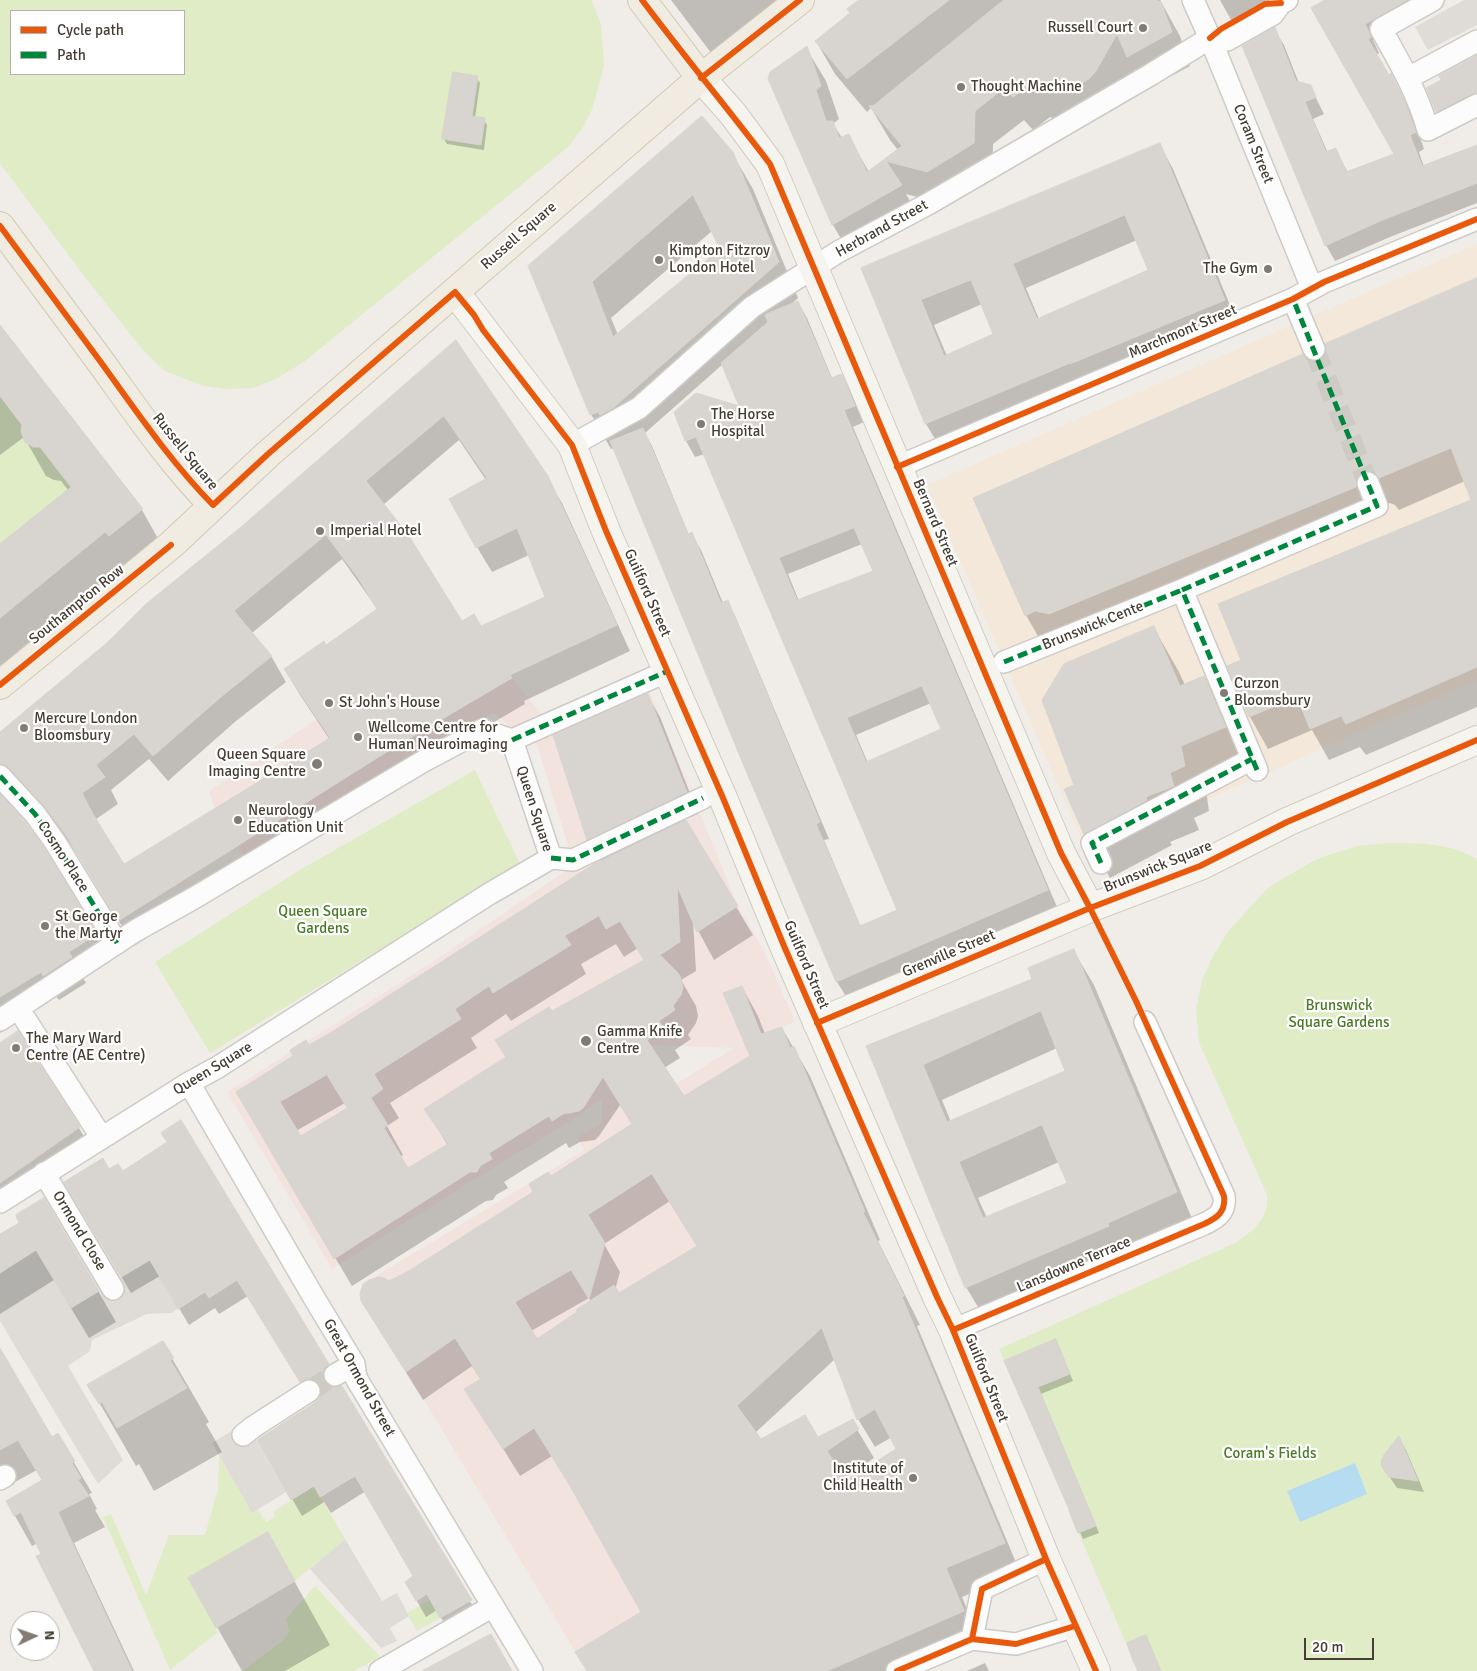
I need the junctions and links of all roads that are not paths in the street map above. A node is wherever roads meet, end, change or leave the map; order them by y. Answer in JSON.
{"nodes":[{"id":1,"x":642,"y":0,"type":"edge"},
{"id":2,"x":800,"y":0,"type":"edge"},
{"id":3,"x":1193,"y":0,"type":"edge"},
{"id":4,"x":1433,"y":0,"type":"edge"},
{"id":5,"x":1284,"y":2,"type":"edge"},
{"id":6,"x":1210,"y":38,"type":"junction"},
{"id":7,"x":1477,"y":41,"type":"edge"},
{"id":8,"x":701,"y":78,"type":"junction"},
{"id":9,"x":1408,"y":78,"type":"junction"},
{"id":10,"x":1477,"y":105,"type":"edge"},
{"id":11,"x":1477,"y":219,"type":"edge"},
{"id":12,"x":5,"y":242,"type":"edge"},
{"id":13,"x":814,"y":268,"type":"junction"},
{"id":14,"x":1312,"y":288,"type":"junction"},
{"id":15,"x":455,"y":292,"type":"junction"},
{"id":16,"x":1293,"y":299,"type":"junction"},
{"id":17,"x":1314,"y":349,"type":"tunnel mouth"},
{"id":18,"x":572,"y":445,"type":"junction"},
{"id":19,"x":897,"y":467,"type":"junction"},
{"id":20,"x":1368,"y":483,"type":"tunnel mouth"},
{"id":21,"x":213,"y":505,"type":"junction"},
{"id":22,"x":1182,"y":590,"type":"junction"},
{"id":23,"x":1004,"y":662,"type":"dead end"},
{"id":24,"x":668,"y":671,"type":"junction"},
{"id":25,"x":0,"y":685,"type":"edge"},
{"id":26,"x":512,"y":740,"type":"junction"},
{"id":27,"x":1477,"y":740,"type":"edge"},
{"id":28,"x":0,"y":776,"type":"edge"},
{"id":29,"x":703,"y":798,"type":"dead end"},
{"id":30,"x":551,"y":858,"type":"junction"},
{"id":31,"x":1101,"y":863,"type":"dead end"},
{"id":32,"x":1090,"y":908,"type":"junction"},
{"id":33,"x":117,"y":943,"type":"junction"},
{"id":34,"x":9,"y":1014,"type":"edge"},
{"id":35,"x":1145,"y":1022,"type":"dead end"},
{"id":36,"x":817,"y":1023,"type":"junction"},
{"id":37,"x":189,"y":1083,"type":"junction"},
{"id":38,"x":102,"y":1138,"type":"junction"},
{"id":39,"x":44,"y":1174,"type":"junction"},
{"id":40,"x":0,"y":1202,"type":"edge"},
{"id":41,"x":113,"y":1289,"type":"dead end"},
{"id":42,"x":953,"y":1330,"type":"junction"},
{"id":43,"x":354,"y":1364,"type":"junction"},
{"id":44,"x":336,"y":1375,"type":"tunnel mouth"},
{"id":45,"x":309,"y":1392,"type":"tunnel mouth"},
{"id":46,"x":243,"y":1436,"type":"dead end"},
{"id":47,"x":1046,"y":1559,"type":"junction"},
{"id":48,"x":493,"y":1606,"type":"junction"},
{"id":49,"x":1075,"y":1626,"type":"junction"},
{"id":50,"x":965,"y":1642,"type":"junction"},
{"id":51,"x":386,"y":1668,"type":"edge"},
{"id":52,"x":532,"y":1671,"type":"edge"},
{"id":53,"x":898,"y":1671,"type":"edge"},
{"id":54,"x":1096,"y":1671,"type":"edge"}],
"edges":[{"from":1,"to":8,"type":"main road"},
{"from":2,"to":8,"type":"main road","name":"Russell Square"},
{"from":3,"to":6,"type":"street","name":"Coram Street"},
{"from":4,"to":9,"type":"street"},
{"from":5,"to":6,"type":"street","name":"Herbrand Street"},
{"from":6,"to":13,"type":"street","name":"Herbrand Street"},
{"from":6,"to":14,"type":"street","name":"Coram Street"},
{"from":7,"to":9,"type":"street"},
{"from":8,"to":13,"type":"main road","name":"Bernard Street"},
{"from":8,"to":15,"type":"main road","name":"Russell Square"},
{"from":9,"to":10,"type":"street"},
{"from":11,"to":14,"type":"street","name":"Marchmont Street"},
{"from":12,"to":21,"type":"main road","name":"Russell Square"},
{"from":13,"to":18,"type":"street","name":"Herbrand Street"},
{"from":13,"to":19,"type":"main road","name":"Bernard Street"},
{"from":14,"to":16,"type":"street","name":"Marchmont Street"},
{"from":15,"to":18,"type":"main road","name":"Guilford Street"},
{"from":15,"to":21,"type":"main road","name":"Russell Square"},
{"from":16,"to":17,"type":"street"},
{"from":16,"to":19,"type":"street","name":"Marchmont Street"},
{"from":18,"to":24,"type":"main road","name":"Guilford Street"},
{"from":19,"to":32,"type":"main road","name":"Bernard Street"},
{"from":20,"to":22,"type":"street","name":"Brunswick Cente"},
{"from":21,"to":25,"type":"main road","name":"Southampton Row"},
{"from":22,"to":23,"type":"street","name":"Brunswick Cente"},
{"from":22,"to":31,"type":"street"},
{"from":24,"to":26,"type":"street"},
{"from":24,"to":36,"type":"main road","name":"Guilford Street"},
{"from":26,"to":30,"type":"street","name":"Queen Square"},
{"from":26,"to":33,"type":"street"},
{"from":27,"to":32,"type":"main road","name":"Brunswick Square"},
{"from":28,"to":33,"type":"street","name":"Cosmo Place"},
{"from":29,"to":30,"type":"street"},
{"from":30,"to":37,"type":"street","name":"Queen Square"},
{"from":32,"to":36,"type":"main road","name":"Grenville Street"},
{"from":33,"to":34,"type":"street"},
{"from":34,"to":38,"type":"street"},
{"from":35,"to":42,"type":"street","name":"Lansdowne Terrace"},
{"from":36,"to":42,"type":"main road","name":"Guilford Street"},
{"from":37,"to":38,"type":"street","name":"Queen Square"},
{"from":37,"to":43,"type":"street","name":"Great Ormond Street"},
{"from":38,"to":39,"type":"street","name":"Queen Square"},
{"from":39,"to":40,"type":"street","name":"Queen Square"},
{"from":39,"to":41,"type":"street","name":"Ormond Close"},
{"from":42,"to":47,"type":"main road","name":"Guilford Street"},
{"from":43,"to":44,"type":"street"},
{"from":43,"to":48,"type":"street","name":"Great Ormond Street"},
{"from":45,"to":46,"type":"street"},
{"from":47,"to":49,"type":"main road","name":"Guilford Street"},
{"from":47,"to":50,"type":"street"},
{"from":48,"to":51,"type":"street"},
{"from":48,"to":52,"type":"street","name":"Great Ormond Street"},
{"from":49,"to":50,"type":"street"},
{"from":49,"to":54,"type":"main road","name":"Guilford Street"},
{"from":50,"to":53,"type":"street"}]}
